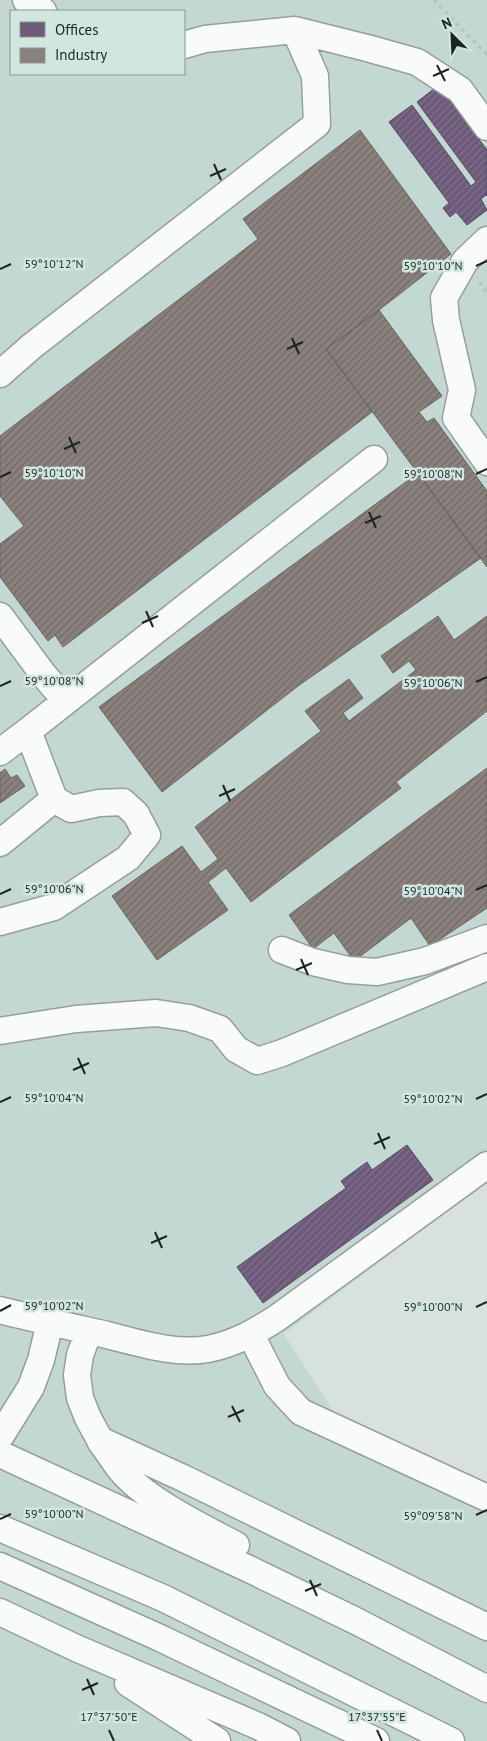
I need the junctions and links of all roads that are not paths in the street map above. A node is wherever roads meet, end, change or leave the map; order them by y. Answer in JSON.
{"nodes":[{"id":1,"x":26,"y":0,"type":"edge"},
{"id":2,"x":41,"y":10,"type":"edge"},
{"id":3,"x":295,"y":30,"type":"junction"},
{"id":4,"x":185,"y":46,"type":"edge"},
{"id":5,"x":487,"y":127,"type":"edge"},
{"id":6,"x":487,"y":240,"type":"edge"},
{"id":7,"x":0,"y":374,"type":"edge"},
{"id":8,"x":374,"y":459,"type":"dead end"},
{"id":9,"x":487,"y":462,"type":"edge"},
{"id":10,"x":0,"y":616,"type":"edge"},
{"id":11,"x":66,"y":701,"type":"junction"},
{"id":12,"x":28,"y":731,"type":"junction"},
{"id":13,"x":0,"y":752,"type":"edge"},
{"id":14,"x":54,"y":799,"type":"junction"},
{"id":15,"x":0,"y":843,"type":"edge"},
{"id":16,"x":0,"y":922,"type":"edge"},
{"id":17,"x":487,"y":938,"type":"edge"},
{"id":18,"x":282,"y":950,"type":"dead end"},
{"id":19,"x":487,"y":967,"type":"edge"},
{"id":20,"x":0,"y":1031,"type":"edge"},
{"id":21,"x":487,"y":1165,"type":"edge"},
{"id":22,"x":0,"y":1310,"type":"edge"},
{"id":23,"x":50,"y":1322,"type":"junction"},
{"id":24,"x":89,"y":1331,"type":"junction"},
{"id":25,"x":251,"y":1335,"type":"junction"},
{"id":26,"x":3,"y":1424,"type":"edge"},
{"id":27,"x":100,"y":1440,"type":"junction"},
{"id":28,"x":0,"y":1454,"type":"edge"},
{"id":29,"x":487,"y":1498,"type":"edge"},
{"id":30,"x":0,"y":1514,"type":"edge"},
{"id":31,"x":0,"y":1528,"type":"edge"},
{"id":32,"x":0,"y":1566,"type":"edge"},
{"id":33,"x":163,"y":1598,"type":"junction"},
{"id":34,"x":0,"y":1612,"type":"edge"},
{"id":35,"x":358,"y":1622,"type":"junction"},
{"id":36,"x":487,"y":1627,"type":"edge"},
{"id":37,"x":76,"y":1648,"type":"junction"},
{"id":38,"x":487,"y":1689,"type":"edge"},
{"id":39,"x":217,"y":1741,"type":"edge"},
{"id":40,"x":287,"y":1741,"type":"edge"},
{"id":41,"x":376,"y":1741,"type":"edge"},
{"id":42,"x":451,"y":1741,"type":"edge"}],
"edges":[{"from":1,"to":2,"type":"lane"},
{"from":3,"to":4,"type":"lane"},
{"from":3,"to":5,"type":"lane"},
{"from":3,"to":7,"type":"lane"},
{"from":6,"to":9,"type":"lane"},
{"from":8,"to":11,"type":"lane"},
{"from":10,"to":11,"type":"lane"},
{"from":11,"to":12,"type":"lane"},
{"from":12,"to":13,"type":"lane"},
{"from":12,"to":14,"type":"lane"},
{"from":14,"to":15,"type":"lane"},
{"from":14,"to":16,"type":"lane"},
{"from":17,"to":18,"type":"lane"},
{"from":19,"to":20,"type":"lane"},
{"from":21,"to":25,"type":"lane"},
{"from":22,"to":23,"type":"lane"},
{"from":23,"to":24,"type":"lane"},
{"from":23,"to":26,"type":"lane"},
{"from":24,"to":25,"type":"lane"},
{"from":24,"to":27,"type":"lane"},
{"from":25,"to":29,"type":"lane"},
{"from":27,"to":35,"type":"lane"},
{"from":27,"to":36,"type":"lane"},
{"from":28,"to":35,"type":"lane"},
{"from":30,"to":33,"type":"lane"},
{"from":31,"to":33,"type":"lane"},
{"from":32,"to":41,"type":"lane"},
{"from":33,"to":42,"type":"lane"},
{"from":34,"to":37,"type":"lane"},
{"from":35,"to":38,"type":"lane"},
{"from":37,"to":39,"type":"lane"},
{"from":37,"to":40,"type":"lane"}]}
